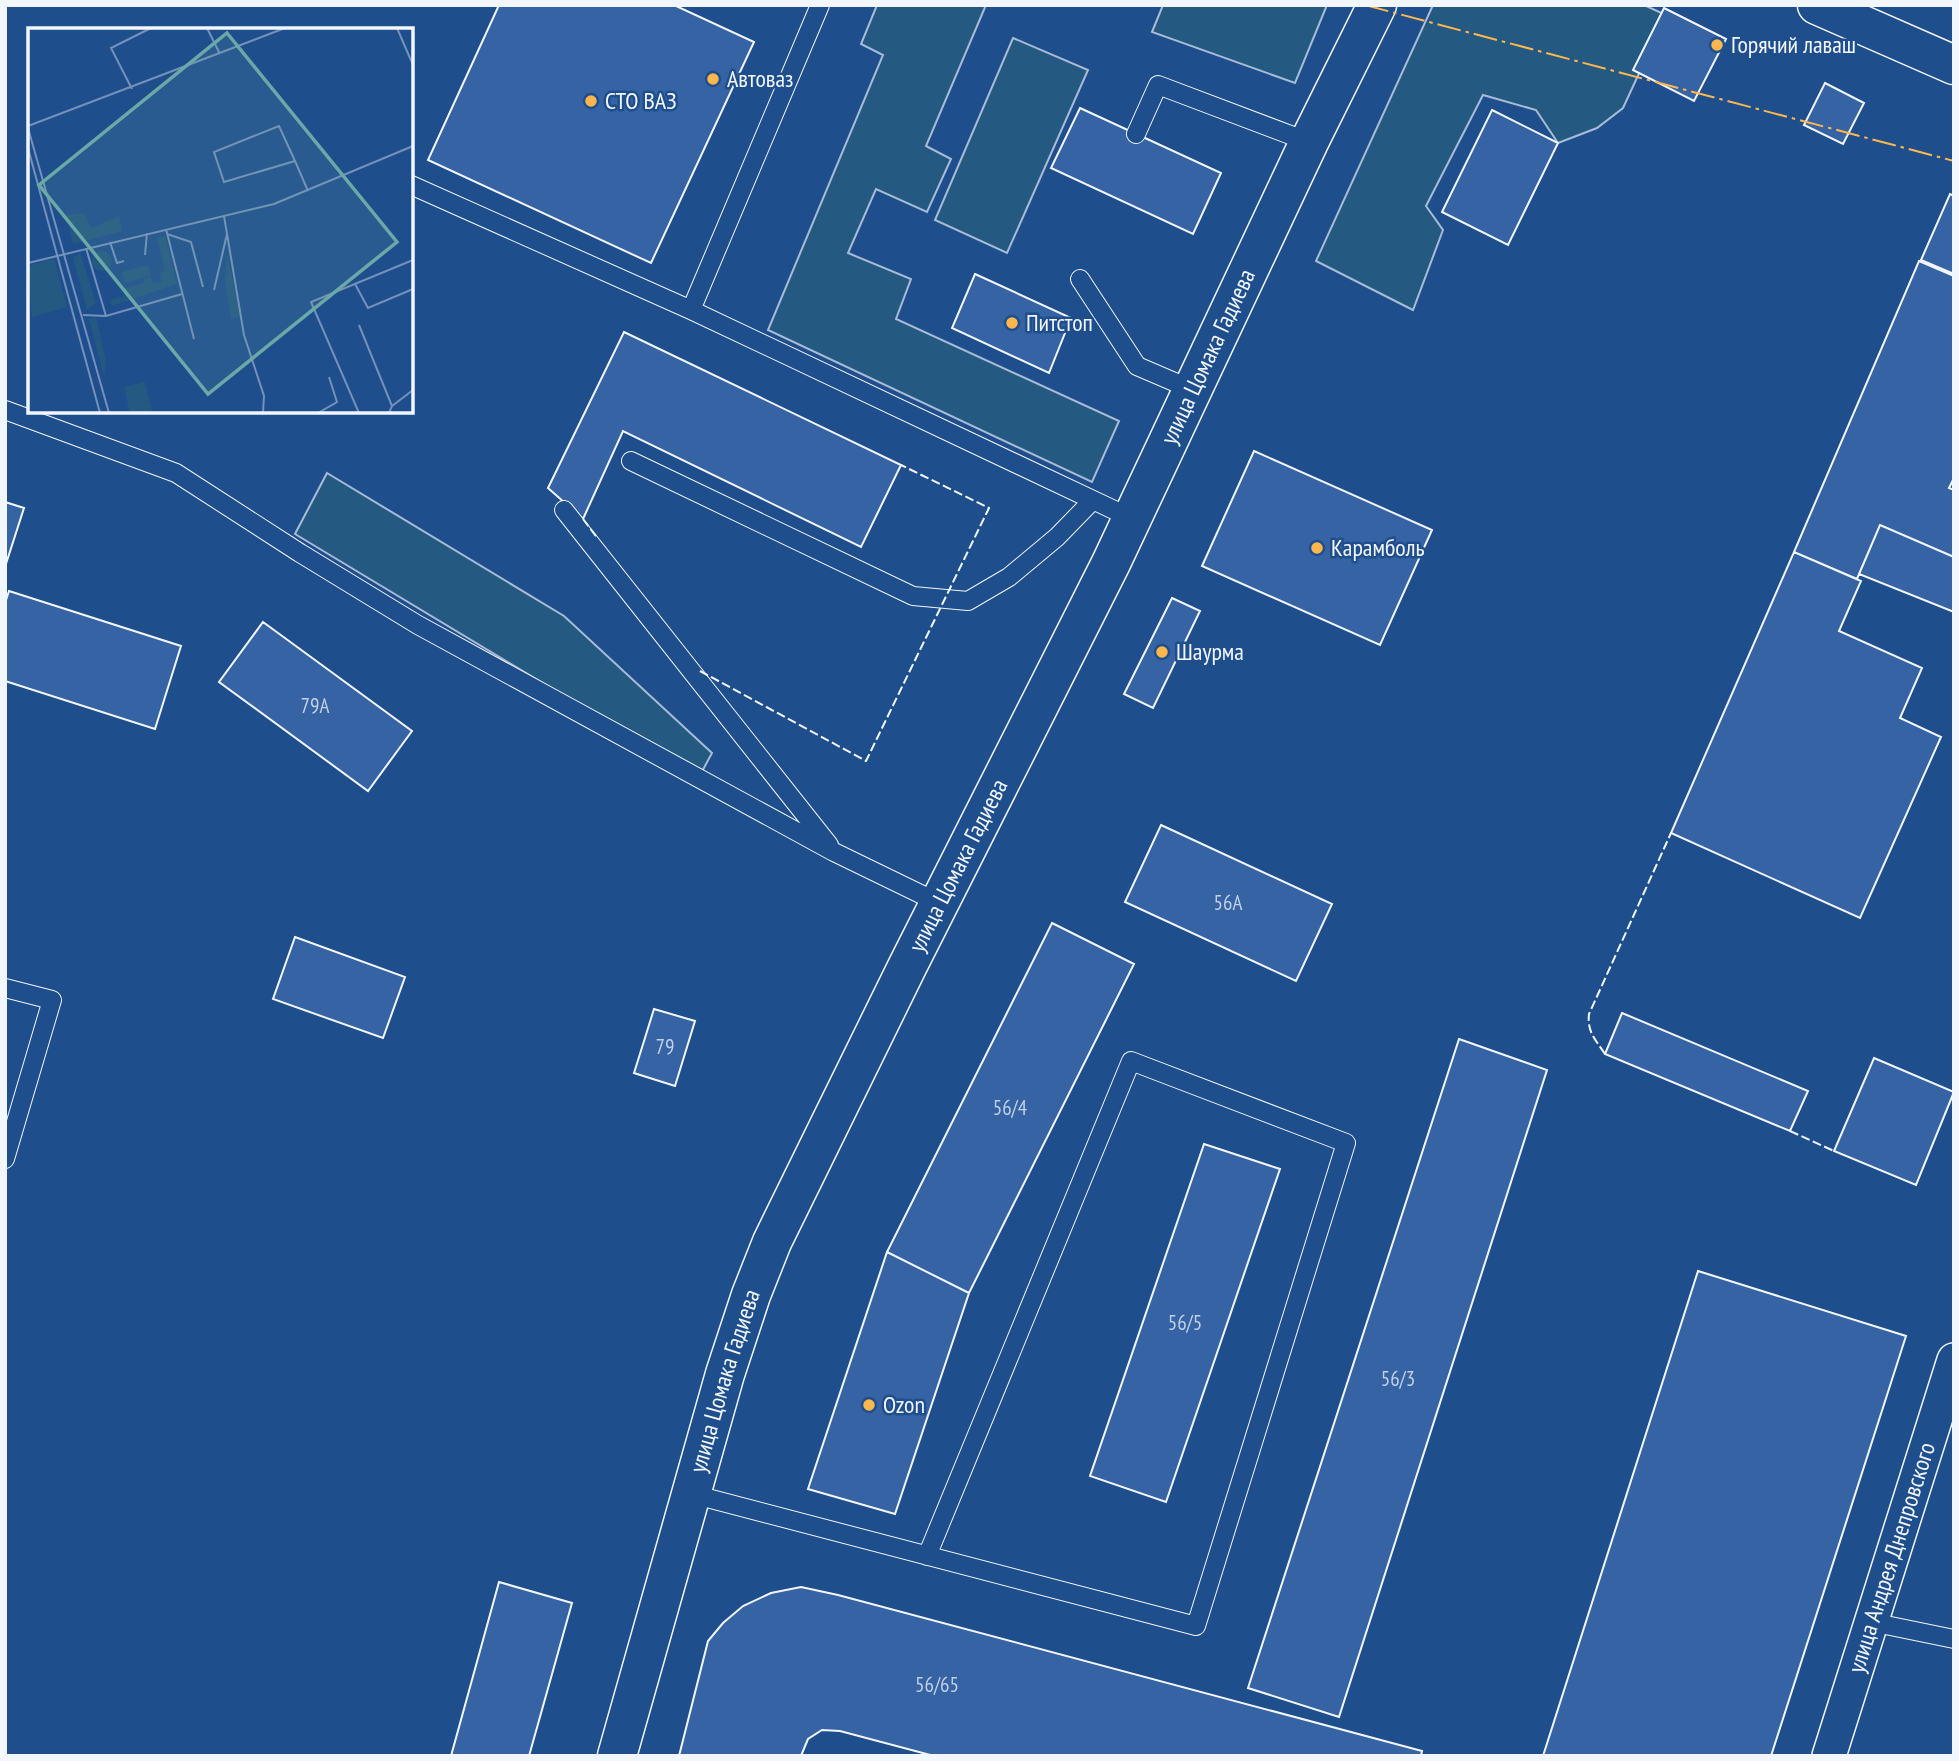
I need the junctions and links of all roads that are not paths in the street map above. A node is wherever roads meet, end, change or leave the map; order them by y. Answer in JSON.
{"nodes":[{"id":1,"x":820,"y":5,"type":"edge"},
{"id":2,"x":1377,"y":5,"type":"edge"},
{"id":3,"x":1817,"y":5,"type":"edge"},
{"id":4,"x":1954,"y":65,"type":"edge"},
{"id":5,"x":1136,"y":134,"type":"dead end"},
{"id":6,"x":1309,"y":142,"type":"junction"},
{"id":7,"x":413,"y":186,"type":"edge"},
{"id":8,"x":1080,"y":279,"type":"dead end"},
{"id":9,"x":691,"y":310,"type":"junction"},
{"id":10,"x":1193,"y":390,"type":"junction"},
{"id":11,"x":5,"y":410,"type":"edge"},
{"id":12,"x":631,"y":461,"type":"dead end"},
{"id":13,"x":1093,"y":500,"type":"junction"},
{"id":14,"x":564,"y":510,"type":"dead end"},
{"id":15,"x":1132,"y":518,"type":"junction"},
{"id":16,"x":834,"y":852,"type":"junction"},
{"id":17,"x":939,"y":903,"type":"junction"},
{"id":18,"x":5,"y":988,"type":"edge"},
{"id":19,"x":5,"y":1159,"type":"edge"},
{"id":20,"x":1954,"y":1360,"type":"edge"},
{"id":21,"x":692,"y":1494,"type":"junction"},
{"id":22,"x":927,"y":1556,"type":"junction"},
{"id":23,"x":1871,"y":1622,"type":"junction"},
{"id":24,"x":1954,"y":1639,"type":"edge"},
{"id":25,"x":617,"y":1756,"type":"edge"},
{"id":26,"x":1829,"y":1756,"type":"edge"}],
"edges":[{"from":1,"to":9,"type":"lane"},
{"from":2,"to":6,"type":"main road","name":"улица Цомака Гадиева"},
{"from":3,"to":4,"type":"main road"},
{"from":5,"to":6,"type":"lane"},
{"from":6,"to":10,"type":"main road","name":"улица Цомака Гадиева"},
{"from":7,"to":9,"type":"lane"},
{"from":8,"to":10,"type":"lane"},
{"from":9,"to":13,"type":"lane"},
{"from":10,"to":15,"type":"main road","name":"улица Цомака Гадиева"},
{"from":11,"to":16,"type":"lane"},
{"from":12,"to":13,"type":"lane"},
{"from":13,"to":15,"type":"lane"},
{"from":14,"to":16,"type":"lane"},
{"from":15,"to":17,"type":"main road","name":"улица Цомака Гадиева"},
{"from":16,"to":17,"type":"lane"},
{"from":17,"to":21,"type":"main road","name":"улица Цомака Гадиева"},
{"from":18,"to":19,"type":"lane"},
{"from":20,"to":23,"type":"street","name":"улица Андрея Днепровского"},
{"from":21,"to":22,"type":"lane"},
{"from":21,"to":25,"type":"main road","name":"улица Цомака Гадиева"},
{"from":22,"to":22,"type":"lane"},
{"from":23,"to":24,"type":"lane"},
{"from":23,"to":26,"type":"street","name":"улица Андрея Днепровского"}]}
